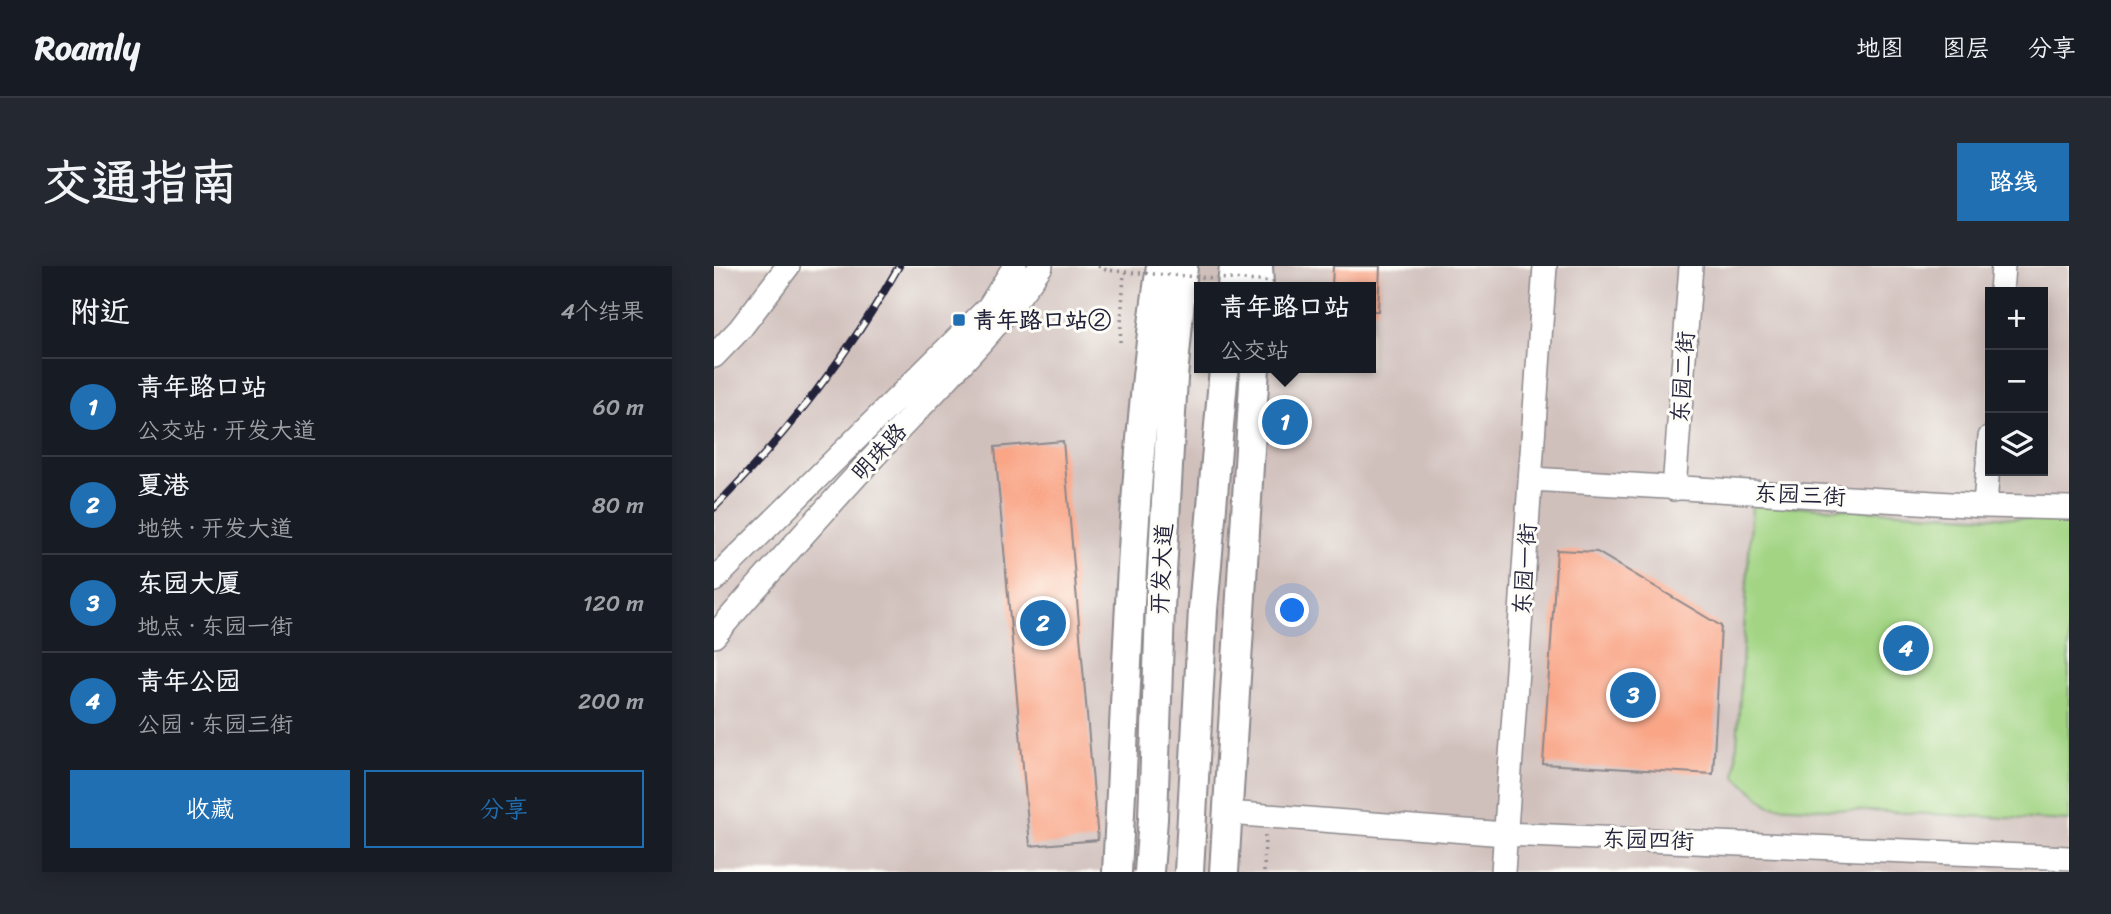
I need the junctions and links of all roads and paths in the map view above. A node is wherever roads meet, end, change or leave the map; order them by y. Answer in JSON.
{"nodes":[{"id":1,"x":788,"y":266,"type":"edge"},
{"id":2,"x":1015,"y":266,"type":"edge"},
{"id":3,"x":1041,"y":266,"type":"edge"},
{"id":4,"x":1098,"y":266,"type":"edge"},
{"id":5,"x":1161,"y":266,"type":"edge"},
{"id":6,"x":1183,"y":266,"type":"edge"},
{"id":7,"x":1545,"y":266,"type":"edge"},
{"id":8,"x":1691,"y":266,"type":"edge"},
{"id":9,"x":2003,"y":266,"type":"edge"},
{"id":10,"x":1124,"y":272,"type":"junction"},
{"id":11,"x":1264,"y":278,"type":"edge"},
{"id":12,"x":2001,"y":287,"type":"edge"},
{"id":13,"x":1120,"y":342,"type":"dead end"},
{"id":14,"x":714,"y":356,"type":"edge"},
{"id":15,"x":1224,"y":373,"type":"edge"},
{"id":16,"x":1255,"y":373,"type":"edge"},
{"id":17,"x":1987,"y":476,"type":"edge"},
{"id":18,"x":1531,"y":479,"type":"junction"},
{"id":19,"x":1674,"y":489,"type":"junction"},
{"id":20,"x":1985,"y":506,"type":"junction"},
{"id":21,"x":2069,"y":508,"type":"edge"},
{"id":22,"x":714,"y":580,"type":"edge"},
{"id":23,"x":714,"y":636,"type":"edge"},
{"id":24,"x":1228,"y":813,"type":"junction"},
{"id":25,"x":1266,"y":816,"type":"junction"},
{"id":26,"x":1505,"y":834,"type":"junction"},
{"id":27,"x":2069,"y":858,"type":"edge"},
{"id":28,"x":1118,"y":872,"type":"edge"},
{"id":29,"x":1149,"y":872,"type":"edge"},
{"id":30,"x":1189,"y":872,"type":"edge"},
{"id":31,"x":1224,"y":872,"type":"edge"},
{"id":32,"x":1264,"y":872,"type":"edge"},
{"id":33,"x":1503,"y":872,"type":"edge"}],
"edges":[{"from":1,"to":14,"type":"street"},
{"from":2,"to":22,"type":"street","name":"明珠路"},
{"from":3,"to":23,"type":"street","name":"明珠路"},
{"from":4,"to":10,"type":"path","bridge":true},
{"from":5,"to":28,"type":"main road"},
{"from":6,"to":29,"type":"main road","name":"开发大道","bridge":true},
{"from":7,"to":18,"type":"street","name":"东园一街"},
{"from":8,"to":19,"type":"street","name":"东园二街"},
{"from":9,"to":12,"type":"street"},
{"from":10,"to":11,"type":"path","bridge":true},
{"from":10,"to":13,"type":"path"},
{"from":15,"to":30,"type":"main road","name":"开发大道","bridge":true},
{"from":16,"to":24,"type":"main road"},
{"from":17,"to":20,"type":"street"},
{"from":18,"to":19,"type":"street","name":"东园三街"},
{"from":18,"to":26,"type":"street","name":"东园一街"},
{"from":19,"to":20,"type":"street","name":"东园三街"},
{"from":20,"to":21,"type":"street","name":"东园三街"},
{"from":24,"to":25,"type":"street","name":"东园四街"},
{"from":24,"to":31,"type":"main road"},
{"from":25,"to":26,"type":"street","name":"东园四街"},
{"from":25,"to":32,"type":"path"},
{"from":26,"to":27,"type":"street","name":"东园四街"},
{"from":26,"to":33,"type":"street","name":"东园一街"}]}
